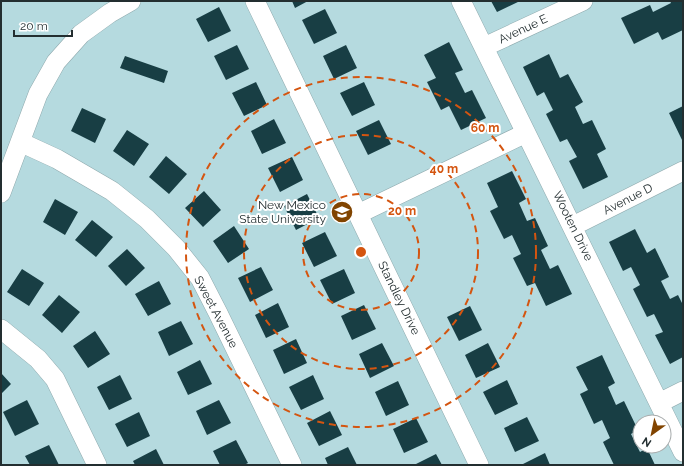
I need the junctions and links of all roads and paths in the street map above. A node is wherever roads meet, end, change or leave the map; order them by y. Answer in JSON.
{"nodes":[{"id":1,"x":131,"y":1,"type":"edge"},
{"id":2,"x":255,"y":1,"type":"edge"},
{"id":3,"x":461,"y":1,"type":"edge"},
{"id":4,"x":583,"y":1,"type":"edge"},
{"id":5,"x":484,"y":47,"type":"junction"},
{"id":6,"x":526,"y":133,"type":"junction"},
{"id":7,"x":20,"y":142,"type":"junction"},
{"id":8,"x":683,"y":171,"type":"edge"},
{"id":9,"x":1,"y":193,"type":"edge"},
{"id":10,"x":358,"y":214,"type":"junction"},
{"id":11,"x":573,"y":226,"type":"junction"},
{"id":12,"x":1,"y":329,"type":"edge"},
{"id":13,"x":683,"y":391,"type":"edge"},
{"id":14,"x":659,"y":403,"type":"junction"},
{"id":15,"x":683,"y":452,"type":"edge"},
{"id":16,"x":97,"y":465,"type":"edge"},
{"id":17,"x":292,"y":465,"type":"edge"},
{"id":18,"x":479,"y":465,"type":"edge"}],
"edges":[{"from":1,"to":7,"type":"street"},
{"from":2,"to":10,"type":"street","name":"Standley Drive"},
{"from":3,"to":5,"type":"street","name":"Wooten Drive"},
{"from":4,"to":5,"type":"street","name":"Avenue E"},
{"from":5,"to":6,"type":"street","name":"Wooten Drive"},
{"from":6,"to":10,"type":"street"},
{"from":6,"to":11,"type":"street","name":"Wooten Drive"},
{"from":7,"to":9,"type":"street"},
{"from":7,"to":17,"type":"street","name":"Sweet Avenue"},
{"from":8,"to":11,"type":"street","name":"Avenue D"},
{"from":10,"to":18,"type":"street","name":"Standley Drive"},
{"from":11,"to":14,"type":"street","name":"Wooten Drive"},
{"from":12,"to":16,"type":"street"},
{"from":13,"to":14,"type":"street"},
{"from":14,"to":15,"type":"street","name":"Wooten Drive"}]}
